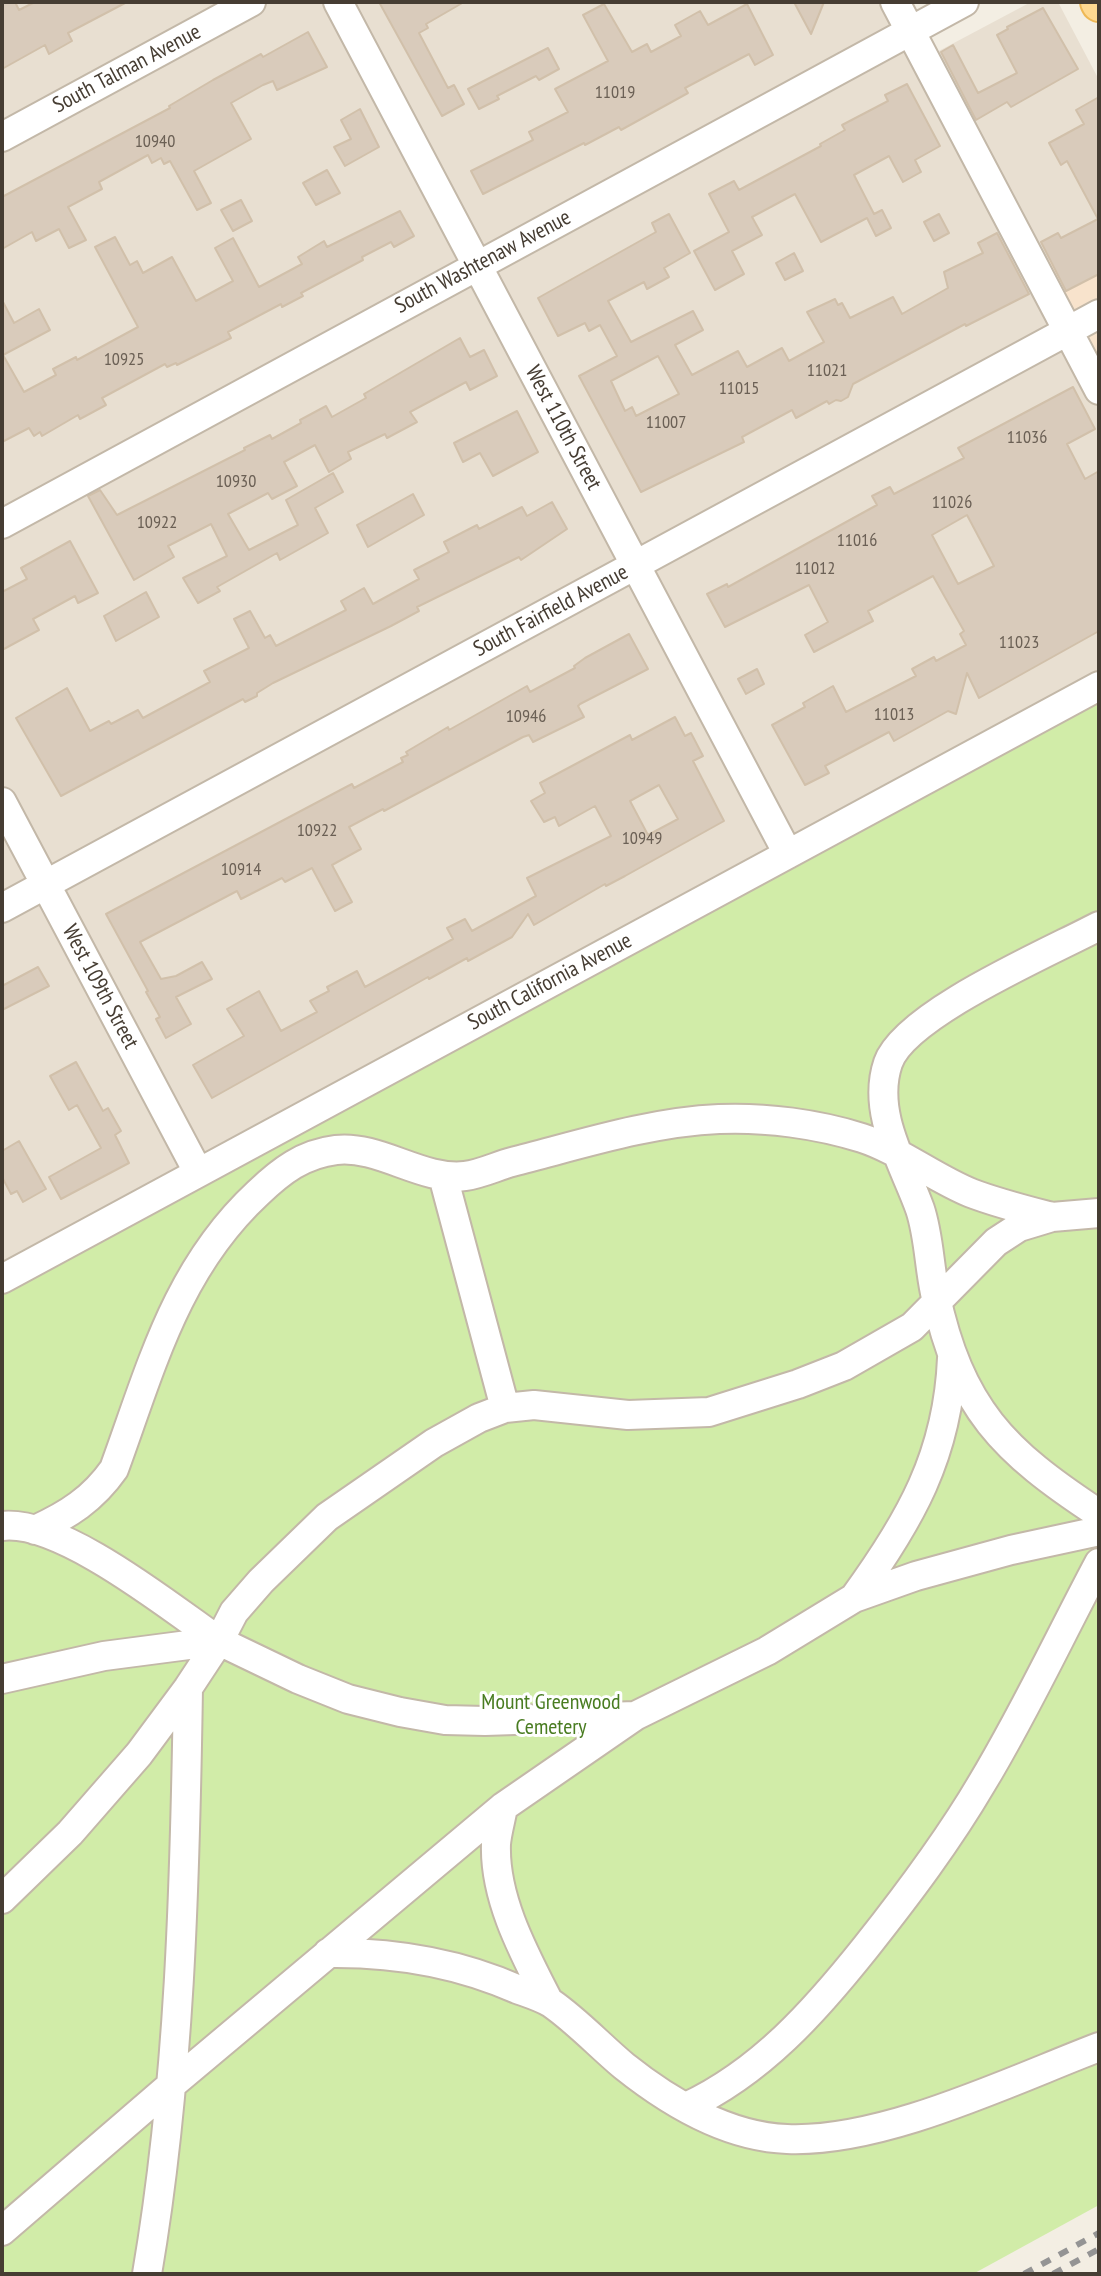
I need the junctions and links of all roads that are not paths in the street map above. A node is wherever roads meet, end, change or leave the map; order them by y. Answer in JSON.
{"nodes":[{"id":1,"x":251,"y":2,"type":"edge"},
{"id":2,"x":338,"y":2,"type":"edge"},
{"id":3,"x":895,"y":2,"type":"edge"},
{"id":4,"x":964,"y":2,"type":"edge"},
{"id":5,"x":911,"y":31,"type":"junction"},
{"id":6,"x":2,"y":137,"type":"edge"},
{"id":7,"x":477,"y":265,"type":"junction"},
{"id":8,"x":1099,"y":314,"type":"edge"},
{"id":9,"x":1068,"y":331,"type":"junction"},
{"id":10,"x":1099,"y":390,"type":"edge"},
{"id":11,"x":2,"y":524,"type":"edge"},
{"id":12,"x":635,"y":565,"type":"junction"},
{"id":13,"x":1099,"y":686,"type":"edge"},
{"id":14,"x":2,"y":802,"type":"edge"},
{"id":15,"x":788,"y":854,"type":"junction"},
{"id":16,"x":45,"y":884,"type":"junction"},
{"id":17,"x":2,"y":908,"type":"edge"},
{"id":18,"x":1099,"y":926,"type":"edge"},
{"id":19,"x":898,"y":1156,"type":"junction"},
{"id":20,"x":198,"y":1172,"type":"junction"},
{"id":21,"x":443,"y":1176,"type":"junction"},
{"id":22,"x":1099,"y":1213,"type":"edge"},
{"id":23,"x":1052,"y":1217,"type":"junction"},
{"id":24,"x":2,"y":1279,"type":"edge"},
{"id":25,"x":937,"y":1304,"type":"junction"},
{"id":26,"x":952,"y":1353,"type":"junction"},
{"id":27,"x":505,"y":1408,"type":"junction"},
{"id":28,"x":1099,"y":1514,"type":"edge"},
{"id":29,"x":2,"y":1526,"type":"edge"},
{"id":30,"x":35,"y":1530,"type":"junction"},
{"id":31,"x":1099,"y":1531,"type":"edge"},
{"id":32,"x":1099,"y":1563,"type":"edge"},
{"id":33,"x":854,"y":1598,"type":"junction"},
{"id":34,"x":219,"y":1641,"type":"junction"},
{"id":35,"x":2,"y":1679,"type":"edge"},
{"id":36,"x":188,"y":1688,"type":"junction"},
{"id":37,"x":635,"y":1716,"type":"junction"},
{"id":38,"x":503,"y":1807,"type":"junction"},
{"id":39,"x":2,"y":1899,"type":"edge"},
{"id":40,"x":328,"y":1953,"type":"junction"},
{"id":41,"x":549,"y":2002,"type":"junction"},
{"id":42,"x":1099,"y":2047,"type":"edge"},
{"id":43,"x":169,"y":2087,"type":"junction"},
{"id":44,"x":686,"y":2107,"type":"junction"},
{"id":45,"x":2,"y":2231,"type":"edge"},
{"id":46,"x":147,"y":2274,"type":"edge"}],
"edges":[{"from":1,"to":6,"type":"street","name":"South Talman Avenue"},
{"from":2,"to":7,"type":"street","name":"West 110th Street"},
{"from":3,"to":5,"type":"street"},
{"from":4,"to":5,"type":"street","name":"South Washtenaw Avenue"},
{"from":5,"to":7,"type":"street","name":"South Washtenaw Avenue"},
{"from":5,"to":9,"type":"street"},
{"from":7,"to":11,"type":"street","name":"South Washtenaw Avenue"},
{"from":7,"to":12,"type":"street","name":"West 110th Street"},
{"from":8,"to":9,"type":"street","name":"South Fairfield Avenue"},
{"from":9,"to":10,"type":"street"},
{"from":9,"to":12,"type":"street","name":"South Fairfield Avenue"},
{"from":12,"to":15,"type":"street","name":"West 110th Street"},
{"from":12,"to":16,"type":"street","name":"South Fairfield Avenue"},
{"from":13,"to":15,"type":"street","name":"South California Avenue"},
{"from":14,"to":16,"type":"street","name":"West 109th Street"},
{"from":15,"to":20,"type":"street","name":"South California Avenue"},
{"from":16,"to":17,"type":"street","name":"South Fairfield Avenue"},
{"from":16,"to":20,"type":"street","name":"West 109th Street"},
{"from":18,"to":19,"type":"street"},
{"from":19,"to":21,"type":"street"},
{"from":19,"to":23,"type":"street"},
{"from":19,"to":25,"type":"street"},
{"from":20,"to":24,"type":"street","name":"South California Avenue"},
{"from":21,"to":27,"type":"street"},
{"from":21,"to":30,"type":"street"},
{"from":22,"to":23,"type":"street"},
{"from":23,"to":25,"type":"street"},
{"from":25,"to":26,"type":"street"},
{"from":25,"to":27,"type":"street"},
{"from":26,"to":28,"type":"street"},
{"from":26,"to":33,"type":"street"},
{"from":27,"to":34,"type":"street"},
{"from":29,"to":30,"type":"street"},
{"from":30,"to":34,"type":"street"},
{"from":31,"to":33,"type":"street"},
{"from":32,"to":44,"type":"street"},
{"from":33,"to":37,"type":"street"},
{"from":34,"to":35,"type":"street"},
{"from":34,"to":36,"type":"street"},
{"from":34,"to":37,"type":"street"},
{"from":36,"to":39,"type":"street"},
{"from":36,"to":43,"type":"street"},
{"from":37,"to":38,"type":"street"},
{"from":38,"to":40,"type":"street"},
{"from":38,"to":41,"type":"street"},
{"from":40,"to":41,"type":"street"},
{"from":40,"to":43,"type":"street"},
{"from":41,"to":44,"type":"street"},
{"from":42,"to":44,"type":"street"},
{"from":43,"to":45,"type":"street"},
{"from":43,"to":46,"type":"street"}]}
